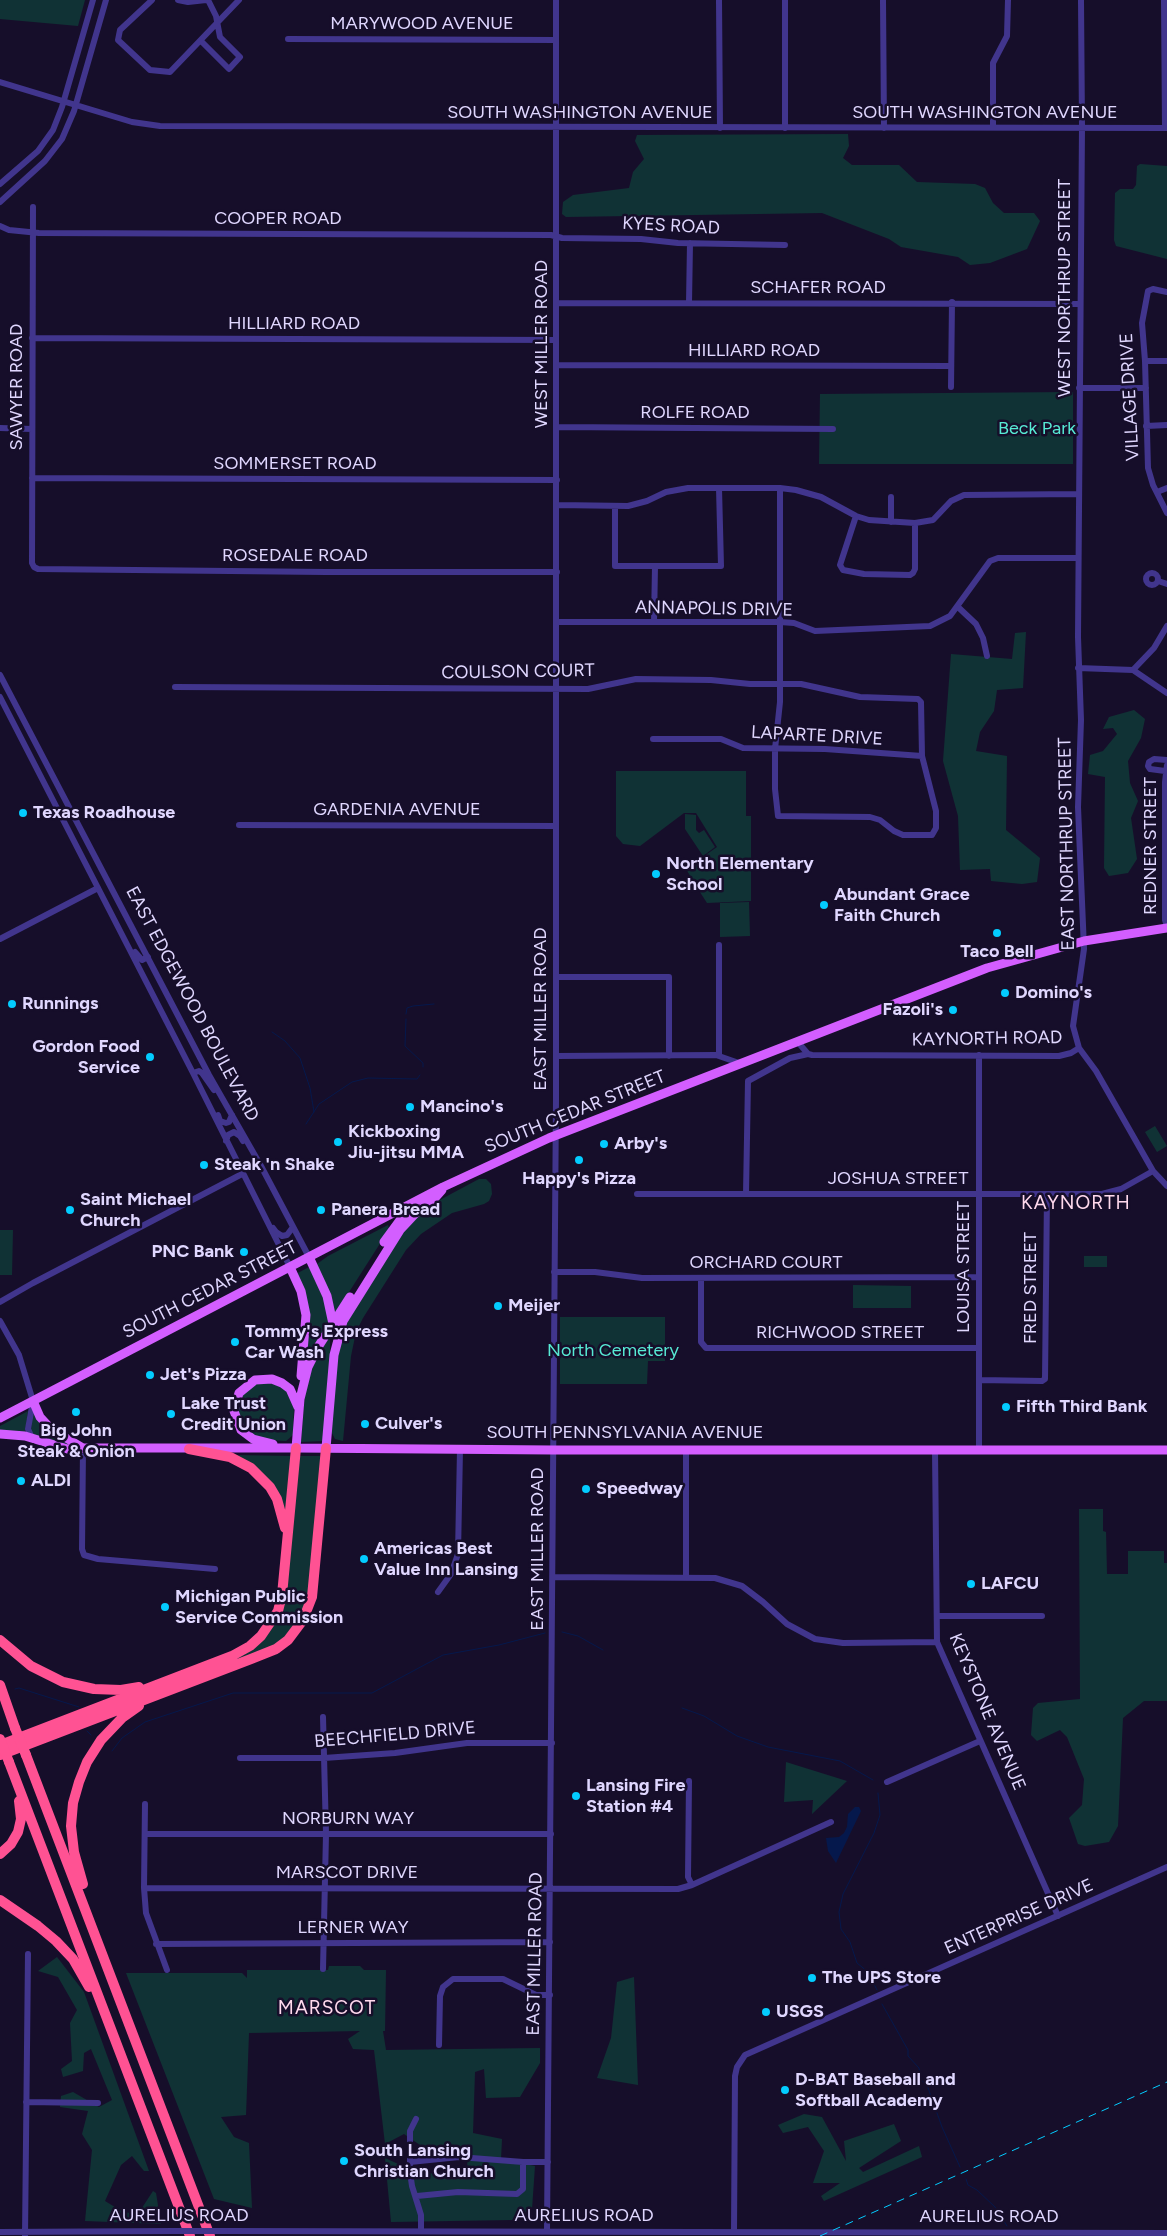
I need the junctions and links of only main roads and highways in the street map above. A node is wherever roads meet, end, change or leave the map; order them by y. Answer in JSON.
{"nodes":[{"id":1,"x":1167,"y":927,"type":"edge"},
{"id":2,"x":443,"y":1187,"type":"junction"},
{"id":3,"x":412,"y":1204,"type":"junction"},
{"id":4,"x":309,"y":1257,"type":"junction"},
{"id":5,"x":290,"y":1267,"type":"junction"},
{"id":6,"x":333,"y":1323,"type":"junction"},
{"id":7,"x":334,"y":1354,"type":"junction"},
{"id":8,"x":300,"y":1399,"type":"junction"},
{"id":9,"x":33,"y":1401,"type":"junction"},
{"id":10,"x":299,"y":1412,"type":"junction"},
{"id":11,"x":0,"y":1418,"type":"edge"},
{"id":12,"x":0,"y":1434,"type":"edge"},
{"id":13,"x":83,"y":1448,"type":"junction"},
{"id":14,"x":296,"y":1448,"type":"junction"},
{"id":15,"x":326,"y":1448,"type":"junction"},
{"id":16,"x":189,"y":1449,"type":"junction"},
{"id":17,"x":1167,"y":1450,"type":"edge"},
{"id":18,"x":287,"y":1541,"type":"junction"},
{"id":19,"x":0,"y":1640,"type":"edge"},
{"id":20,"x":181,"y":1676,"type":"junction"},
{"id":21,"x":0,"y":1684,"type":"edge"},
{"id":22,"x":176,"y":1688,"type":"junction"},
{"id":23,"x":0,"y":1739,"type":"edge"},
{"id":24,"x":0,"y":1745,"type":"edge"},
{"id":25,"x":0,"y":1755,"type":"edge"},
{"id":26,"x":15,"y":1778,"type":"junction"},
{"id":27,"x":0,"y":1854,"type":"edge"},
{"id":28,"x":0,"y":1900,"type":"edge"},
{"id":29,"x":114,"y":1984,"type":"junction"},
{"id":30,"x":112,"y":2031,"type":"junction"},
{"id":31,"x":190,"y":2236,"type":"edge"},
{"id":32,"x":210,"y":2236,"type":"edge"}],
"edges":[{"from":1,"to":2,"type":"main road","name":"SOUTH CEDAR STREET"},
{"from":2,"to":3,"type":"main road","name":"SOUTH CEDAR STREET"},
{"from":2,"to":7,"type":"main road"},
{"from":3,"to":4,"type":"main road","name":"SOUTH CEDAR STREET"},
{"from":3,"to":6,"type":"main road"},
{"from":4,"to":5,"type":"main road","name":"SOUTH CEDAR STREET"},
{"from":4,"to":6,"type":"main road","name":"EAST EDGEWOOD BOULEVARD"},
{"from":5,"to":8,"type":"main road","name":"EAST EDGEWOOD BOULEVARD"},
{"from":5,"to":9,"type":"main road","name":"SOUTH CEDAR STREET"},
{"from":6,"to":7,"type":"main road","name":"EAST EDGEWOOD BOULEVARD"},
{"from":6,"to":8,"type":"main road"},
{"from":7,"to":15,"type":"main road"},
{"from":8,"to":10,"type":"main road"},
{"from":9,"to":11,"type":"main road","name":"SOUTH CEDAR STREET"},
{"from":9,"to":13,"type":"main road","name":"SOUTH PENNSYLVANIA AVENUE"},
{"from":10,"to":14,"type":"main road"},
{"from":10,"to":14,"type":"main road"},
{"from":12,"to":13,"type":"main road","name":"SOUTH PENNSYLVANIA AVENUE"},
{"from":13,"to":16,"type":"main road","name":"SOUTH PENNSYLVANIA AVENUE"},
{"from":14,"to":15,"type":"main road","name":"SOUTH PENNSYLVANIA AVENUE"},
{"from":14,"to":16,"type":"main road","name":"SOUTH PENNSYLVANIA AVENUE"},
{"from":14,"to":18,"type":"highway"},
{"from":15,"to":17,"type":"main road","name":"SOUTH PENNSYLVANIA AVENUE"},
{"from":15,"to":22,"type":"highway"},
{"from":16,"to":18,"type":"highway"},
{"from":18,"to":20,"type":"highway"},
{"from":19,"to":20,"type":"highway"},
{"from":20,"to":24,"type":"highway"},
{"from":21,"to":29,"type":"highway","bridge":true},
{"from":22,"to":25,"type":"highway"},
{"from":22,"to":29,"type":"highway"},
{"from":23,"to":26,"type":"highway","bridge":true},
{"from":26,"to":27,"type":"highway"},
{"from":26,"to":30,"type":"highway"},
{"from":28,"to":30,"type":"highway"},
{"from":29,"to":32,"type":"highway"},
{"from":30,"to":31,"type":"highway"}]}
